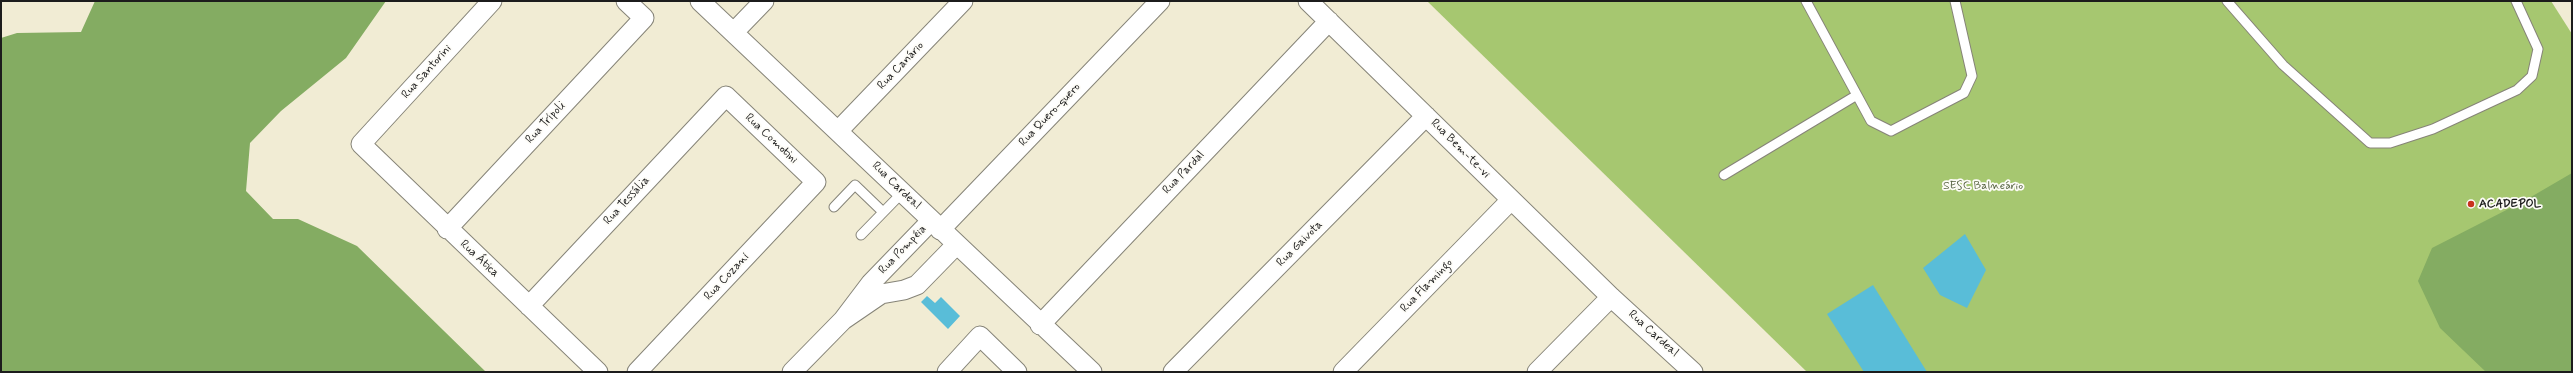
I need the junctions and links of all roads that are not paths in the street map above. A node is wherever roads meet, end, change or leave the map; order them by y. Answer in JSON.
{"nodes":[{"id":1,"x":492,"y":1,"type":"edge"},
{"id":2,"x":626,"y":1,"type":"edge"},
{"id":3,"x":700,"y":1,"type":"edge"},
{"id":4,"x":764,"y":1,"type":"edge"},
{"id":5,"x":963,"y":1,"type":"edge"},
{"id":6,"x":1160,"y":1,"type":"edge"},
{"id":7,"x":1308,"y":1,"type":"edge"},
{"id":8,"x":1806,"y":1,"type":"edge"},
{"id":9,"x":1954,"y":1,"type":"edge"},
{"id":10,"x":2227,"y":1,"type":"edge"},
{"id":11,"x":2516,"y":1,"type":"edge"},
{"id":12,"x":1329,"y":21,"type":"junction"},
{"id":13,"x":734,"y":32,"type":"junction"},
{"id":14,"x":1857,"y":95,"type":"junction"},
{"id":15,"x":726,"y":96,"type":"joint"},
{"id":16,"x":1426,"y":116,"type":"junction"},
{"id":17,"x":839,"y":130,"type":"junction"},
{"id":18,"x":362,"y":144,"type":"joint"},
{"id":19,"x":1724,"y":175,"type":"dead end"},
{"id":20,"x":816,"y":182,"type":"joint"},
{"id":21,"x":902,"y":193,"type":"junction"},
{"id":22,"x":1511,"y":200,"type":"junction"},
{"id":23,"x":834,"y":207,"type":"dead end"},
{"id":24,"x":883,"y":212,"type":"junction"},
{"id":25,"x":447,"y":229,"type":"junction"},
{"id":26,"x":940,"y":229,"type":"junction"},
{"id":27,"x":861,"y":235,"type":"dead end"},
{"id":28,"x":1611,"y":297,"type":"junction"},
{"id":29,"x":529,"y":306,"type":"junction"},
{"id":30,"x":843,"y":320,"type":"junction"},
{"id":31,"x":1040,"y":325,"type":"junction"},
{"id":32,"x":598,"y":372,"type":"edge"},
{"id":33,"x":637,"y":372,"type":"edge"},
{"id":34,"x":792,"y":372,"type":"edge"},
{"id":35,"x":947,"y":372,"type":"edge"},
{"id":36,"x":1017,"y":372,"type":"edge"},
{"id":37,"x":1092,"y":372,"type":"edge"},
{"id":38,"x":1173,"y":372,"type":"edge"},
{"id":39,"x":1343,"y":372,"type":"edge"},
{"id":40,"x":1538,"y":372,"type":"edge"},
{"id":41,"x":1693,"y":372,"type":"edge"}],
"edges":[{"from":1,"to":18,"type":"street","name":"Rua Santorini"},
{"from":2,"to":25,"type":"street","name":"Rua Trípoli"},
{"from":3,"to":13,"type":"street","name":"Rua Cardeal"},
{"from":4,"to":13,"type":"street"},
{"from":5,"to":17,"type":"street","name":"Rua Canário"},
{"from":6,"to":26,"type":"street","name":"Rua Quero-quero"},
{"from":7,"to":12,"type":"street","name":"Rua Bem-te-vi"},
{"from":8,"to":14,"type":"lane"},
{"from":9,"to":14,"type":"lane"},
{"from":10,"to":11,"type":"lane"},
{"from":12,"to":16,"type":"street","name":"Rua Bem-te-vi"},
{"from":12,"to":31,"type":"street","name":"Rua Pardal"},
{"from":13,"to":17,"type":"street","name":"Rua Cardeal"},
{"from":14,"to":19,"type":"lane"},
{"from":15,"to":20,"type":"street","name":"Rua Comotini"},
{"from":15,"to":29,"type":"street","name":"Rua Tessália"},
{"from":16,"to":22,"type":"street","name":"Rua Bem-te-vi"},
{"from":16,"to":38,"type":"street","name":"Rua Gaivota"},
{"from":17,"to":21,"type":"street","name":"Rua Cardeal"},
{"from":18,"to":25,"type":"street","name":"Rua Ática"},
{"from":20,"to":33,"type":"street","name":"Rua Cozani"},
{"from":21,"to":24,"type":"lane"},
{"from":21,"to":26,"type":"street","name":"Rua Cardeal"},
{"from":22,"to":28,"type":"street","name":"Rua Bem-te-vi"},
{"from":22,"to":39,"type":"street","name":"Rua Flamingo"},
{"from":23,"to":24,"type":"lane"},
{"from":24,"to":27,"type":"lane"},
{"from":25,"to":29,"type":"street","name":"Rua Ática"},
{"from":26,"to":30,"type":"street","name":"Rua Pompéia"},
{"from":26,"to":30,"type":"street","name":"Rua Pompéia"},
{"from":26,"to":31,"type":"street","name":"Rua Cardeal"},
{"from":28,"to":40,"type":"street"},
{"from":28,"to":41,"type":"street","name":"Rua Cardeal"},
{"from":29,"to":32,"type":"street","name":"Rua Ática"},
{"from":30,"to":34,"type":"street","name":"Rua Pompéia"},
{"from":31,"to":37,"type":"street","name":"Rua Cardeal"},
{"from":35,"to":36,"type":"street"}]}
